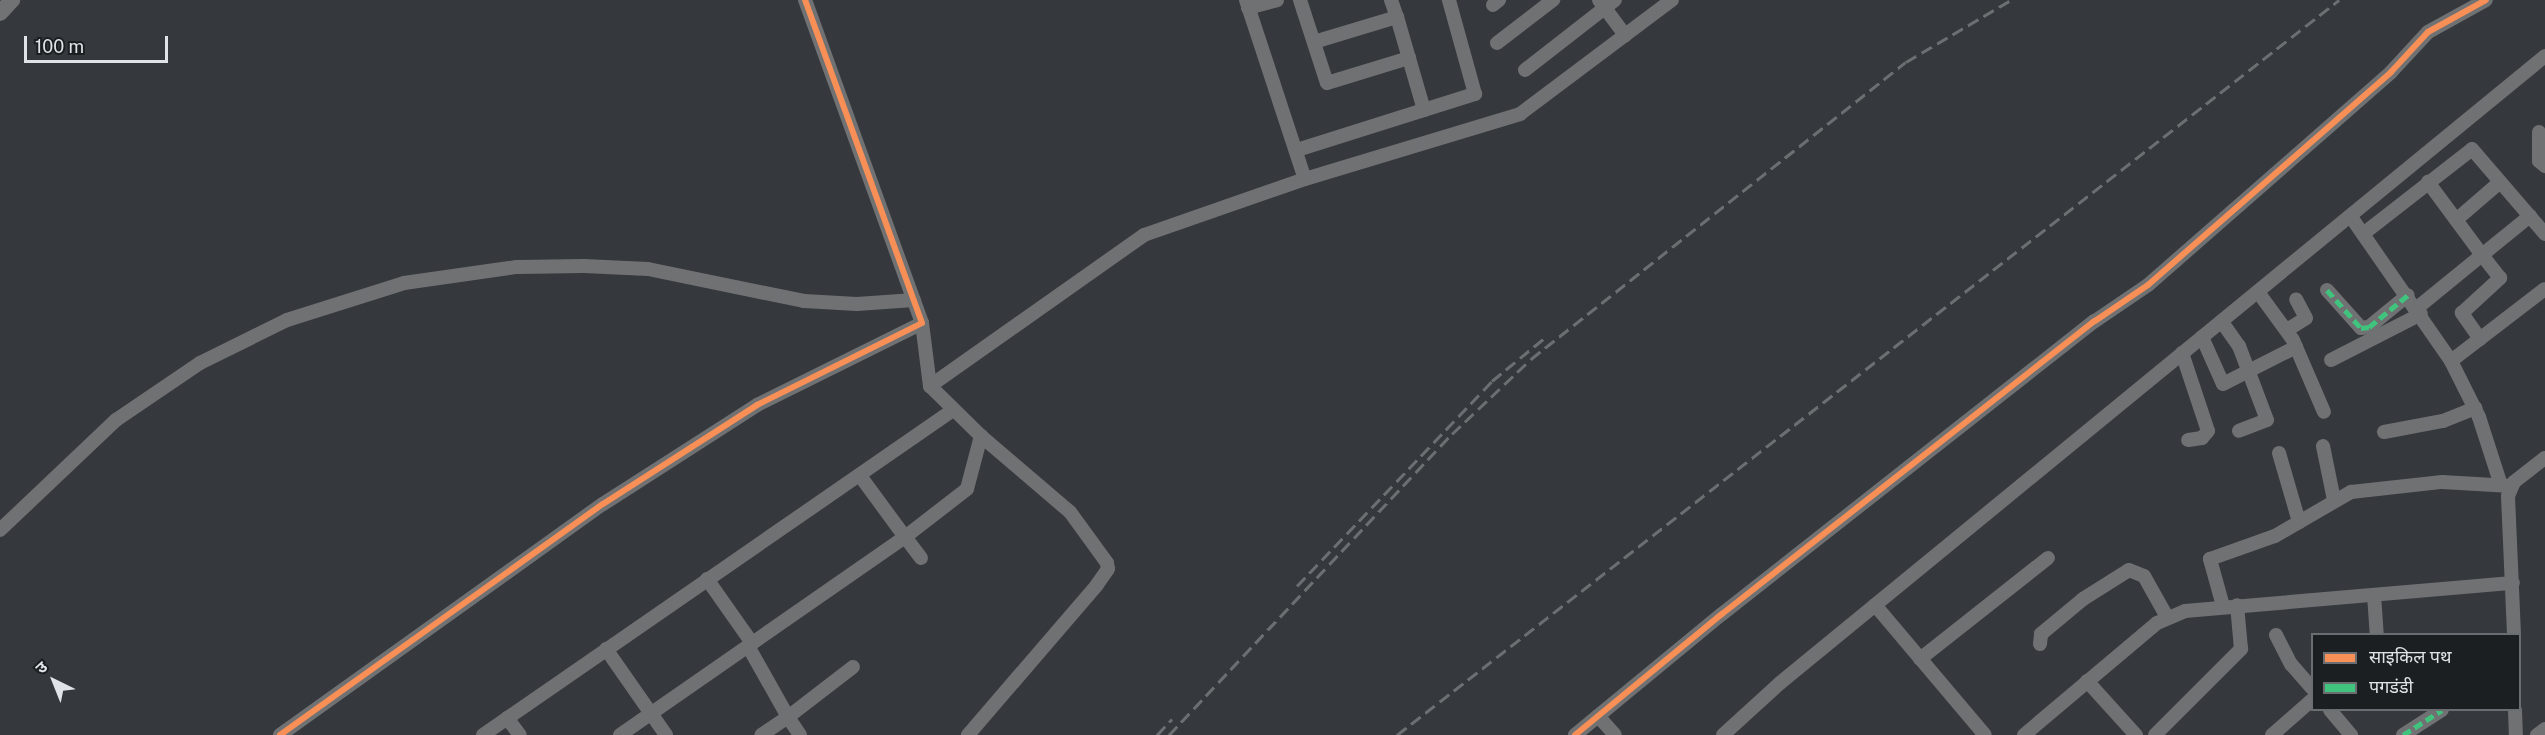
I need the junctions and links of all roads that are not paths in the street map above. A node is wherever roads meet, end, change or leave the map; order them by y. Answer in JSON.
{"nodes":[{"id":1,"x":12,"y":0,"type":"edge"},
{"id":2,"x":805,"y":0,"type":"edge"},
{"id":3,"x":1277,"y":0,"type":"edge"},
{"id":4,"x":1300,"y":0,"type":"edge"},
{"id":5,"x":1391,"y":0,"type":"edge"},
{"id":6,"x":1449,"y":0,"type":"edge"},
{"id":7,"x":1553,"y":0,"type":"edge"},
{"id":8,"x":1672,"y":0,"type":"edge"},
{"id":9,"x":2486,"y":0,"type":"edge"},
{"id":10,"x":1606,"y":3,"type":"edge"},
{"id":11,"x":1247,"y":4,"type":"edge"},
{"id":12,"x":0,"y":12,"type":"edge"},
{"id":13,"x":1397,"y":17,"type":"junction"},
{"id":14,"x":1625,"y":35,"type":"junction"},
{"id":15,"x":1314,"y":42,"type":"junction"},
{"id":16,"x":1497,"y":43,"type":"dead end"},
{"id":17,"x":2545,"y":56,"type":"edge"},
{"id":18,"x":1409,"y":58,"type":"junction"},
{"id":19,"x":1525,"y":70,"type":"dead end"},
{"id":20,"x":1424,"y":110,"type":"junction"},
{"id":21,"x":2459,"y":128,"type":"junction"},
{"id":22,"x":2539,"y":132,"type":"dead end"},
{"id":23,"x":2472,"y":149,"type":"junction"},
{"id":24,"x":1297,"y":150,"type":"junction"},
{"id":25,"x":2545,"y":166,"type":"edge"},
{"id":26,"x":1305,"y":179,"type":"junction"},
{"id":27,"x":2428,"y":182,"type":"junction"},
{"id":28,"x":2500,"y":182,"type":"junction"},
{"id":29,"x":2530,"y":216,"type":"junction"},
{"id":30,"x":2351,"y":217,"type":"junction"},
{"id":31,"x":2456,"y":220,"type":"junction"},
{"id":32,"x":2363,"y":234,"type":"junction"},
{"id":33,"x":2545,"y":234,"type":"edge"},
{"id":34,"x":2482,"y":255,"type":"junction"},
{"id":35,"x":2545,"y":289,"type":"edge"},
{"id":36,"x":2327,"y":290,"type":"dead end"},
{"id":37,"x":2258,"y":292,"type":"junction"},
{"id":38,"x":2408,"y":295,"type":"junction"},
{"id":39,"x":2296,"y":299,"type":"dead end"},
{"id":40,"x":914,"y":300,"type":"junction"},
{"id":41,"x":2419,"y":311,"type":"junction"},
{"id":42,"x":2222,"y":321,"type":"junction"},
{"id":43,"x":921,"y":323,"type":"junction"},
{"id":44,"x":2287,"y":330,"type":"junction"},
{"id":45,"x":2202,"y":337,"type":"junction"},
{"id":46,"x":2480,"y":339,"type":"junction"},
{"id":47,"x":2296,"y":347,"type":"junction"},
{"id":48,"x":2182,"y":353,"type":"junction"},
{"id":49,"x":2331,"y":360,"type":"dead end"},
{"id":50,"x":2451,"y":361,"type":"junction"},
{"id":51,"x":2249,"y":372,"type":"junction"},
{"id":52,"x":930,"y":386,"type":"junction"},
{"id":53,"x":2475,"y":408,"type":"junction"},
{"id":54,"x":953,"y":410,"type":"junction"},
{"id":55,"x":2324,"y":412,"type":"dead end"},
{"id":56,"x":2239,"y":431,"type":"dead end"},
{"id":57,"x":2384,"y":432,"type":"dead end"},
{"id":58,"x":981,"y":436,"type":"junction"},
{"id":59,"x":2187,"y":440,"type":"dead end"},
{"id":60,"x":2323,"y":446,"type":"dead end"},
{"id":61,"x":2278,"y":453,"type":"dead end"},
{"id":62,"x":2545,"y":458,"type":"edge"},
{"id":63,"x":861,"y":477,"type":"junction"},
{"id":64,"x":2506,"y":485,"type":"junction"},
{"id":65,"x":2334,"y":500,"type":"junction"},
{"id":66,"x":2299,"y":522,"type":"junction"},
{"id":67,"x":0,"y":530,"type":"edge"},
{"id":68,"x":904,"y":537,"type":"junction"},
{"id":69,"x":921,"y":558,"type":"dead end"},
{"id":70,"x":2048,"y":558,"type":"dead end"},
{"id":71,"x":707,"y":579,"type":"junction"},
{"id":72,"x":2513,"y":583,"type":"junction"},
{"id":73,"x":2374,"y":595,"type":"junction"},
{"id":74,"x":1875,"y":604,"type":"junction"},
{"id":75,"x":2237,"y":605,"type":"junction"},
{"id":76,"x":2223,"y":606,"type":"junction"},
{"id":77,"x":2167,"y":617,"type":"junction"},
{"id":78,"x":2377,"y":633,"type":"edge"},
{"id":79,"x":2514,"y":633,"type":"edge"},
{"id":80,"x":2276,"y":634,"type":"dead end"},
{"id":81,"x":2040,"y":644,"type":"dead end"},
{"id":82,"x":750,"y":645,"type":"junction"},
{"id":83,"x":606,"y":649,"type":"junction"},
{"id":84,"x":1920,"y":659,"type":"junction"},
{"id":85,"x":854,"y":667,"type":"dead end"},
{"id":86,"x":2086,"y":681,"type":"junction"},
{"id":87,"x":2311,"y":686,"type":"edge"},
{"id":88,"x":2311,"y":702,"type":"edge"},
{"id":89,"x":2331,"y":711,"type":"edge"},
{"id":90,"x":2440,"y":711,"type":"edge"},
{"id":91,"x":2515,"y":711,"type":"edge"},
{"id":92,"x":651,"y":713,"type":"junction"},
{"id":93,"x":1598,"y":716,"type":"junction"},
{"id":94,"x":788,"y":717,"type":"junction"},
{"id":95,"x":507,"y":718,"type":"junction"},
{"id":96,"x":2545,"y":729,"type":"edge"},
{"id":97,"x":280,"y":735,"type":"edge"},
{"id":98,"x":483,"y":735,"type":"edge"},
{"id":99,"x":519,"y":735,"type":"edge"},
{"id":100,"x":620,"y":735,"type":"edge"},
{"id":101,"x":666,"y":735,"type":"edge"},
{"id":102,"x":761,"y":735,"type":"edge"},
{"id":103,"x":800,"y":735,"type":"edge"},
{"id":104,"x":968,"y":735,"type":"edge"},
{"id":105,"x":1575,"y":735,"type":"edge"},
{"id":106,"x":1615,"y":735,"type":"edge"},
{"id":107,"x":1724,"y":735,"type":"edge"},
{"id":108,"x":1986,"y":735,"type":"edge"},
{"id":109,"x":2024,"y":735,"type":"edge"},
{"id":110,"x":2136,"y":735,"type":"edge"},
{"id":111,"x":2155,"y":735,"type":"edge"},
{"id":112,"x":2272,"y":735,"type":"edge"},
{"id":113,"x":2351,"y":735,"type":"edge"},
{"id":114,"x":2403,"y":735,"type":"edge"},
{"id":115,"x":2516,"y":735,"type":"edge"},
{"id":116,"x":2537,"y":735,"type":"edge"}],
"edges":[{"from":1,"to":12,"type":"main road"},
{"from":2,"to":40,"type":"street"},
{"from":3,"to":11,"type":"street"},
{"from":4,"to":15,"type":"street"},
{"from":5,"to":13,"type":"street"},
{"from":6,"to":20,"type":"street"},
{"from":7,"to":16,"type":"street"},
{"from":8,"to":14,"type":"street"},
{"from":9,"to":93,"type":"street"},
{"from":10,"to":14,"type":"street"},
{"from":10,"to":19,"type":"street"},
{"from":11,"to":24,"type":"street"},
{"from":13,"to":15,"type":"street"},
{"from":13,"to":18,"type":"street"},
{"from":14,"to":26,"type":"street"},
{"from":15,"to":18,"type":"street"},
{"from":17,"to":21,"type":"street"},
{"from":18,"to":20,"type":"street"},
{"from":20,"to":24,"type":"street"},
{"from":21,"to":23,"type":"street"},
{"from":21,"to":30,"type":"street"},
{"from":22,"to":25,"type":"street"},
{"from":23,"to":27,"type":"street"},
{"from":23,"to":28,"type":"street"},
{"from":24,"to":26,"type":"street"},
{"from":26,"to":52,"type":"street"},
{"from":27,"to":31,"type":"street"},
{"from":27,"to":32,"type":"street"},
{"from":28,"to":29,"type":"street"},
{"from":28,"to":31,"type":"street"},
{"from":29,"to":33,"type":"street"},
{"from":29,"to":34,"type":"street"},
{"from":30,"to":32,"type":"street"},
{"from":30,"to":37,"type":"street"},
{"from":31,"to":34,"type":"street"},
{"from":32,"to":38,"type":"street"},
{"from":34,"to":41,"type":"street"},
{"from":34,"to":46,"type":"street"},
{"from":35,"to":46,"type":"street"},
{"from":36,"to":38,"type":"street"},
{"from":37,"to":42,"type":"street"},
{"from":37,"to":44,"type":"street"},
{"from":38,"to":41,"type":"street"},
{"from":39,"to":44,"type":"street"},
{"from":40,"to":43,"type":"street"},
{"from":40,"to":67,"type":"street"},
{"from":41,"to":49,"type":"street"},
{"from":41,"to":50,"type":"street"},
{"from":42,"to":45,"type":"street"},
{"from":42,"to":51,"type":"street"},
{"from":43,"to":52,"type":"street"},
{"from":43,"to":97,"type":"street"},
{"from":44,"to":47,"type":"street"},
{"from":45,"to":48,"type":"street"},
{"from":45,"to":51,"type":"street"},
{"from":46,"to":50,"type":"street"},
{"from":47,"to":51,"type":"street"},
{"from":47,"to":55,"type":"street"},
{"from":48,"to":59,"type":"street"},
{"from":48,"to":74,"type":"street"},
{"from":50,"to":53,"type":"street"},
{"from":51,"to":56,"type":"street"},
{"from":52,"to":54,"type":"street"},
{"from":53,"to":57,"type":"street"},
{"from":53,"to":64,"type":"street"},
{"from":54,"to":58,"type":"street"},
{"from":54,"to":63,"type":"street"},
{"from":58,"to":68,"type":"street"},
{"from":58,"to":104,"type":"street"},
{"from":60,"to":65,"type":"street"},
{"from":61,"to":66,"type":"street"},
{"from":62,"to":64,"type":"street"},
{"from":63,"to":68,"type":"street"},
{"from":63,"to":71,"type":"street"},
{"from":64,"to":65,"type":"street"},
{"from":64,"to":72,"type":"street"},
{"from":65,"to":66,"type":"street"},
{"from":66,"to":76,"type":"street"},
{"from":68,"to":69,"type":"street"},
{"from":68,"to":82,"type":"street"},
{"from":70,"to":84,"type":"street"},
{"from":71,"to":82,"type":"street"},
{"from":71,"to":83,"type":"street"},
{"from":72,"to":73,"type":"street"},
{"from":72,"to":79,"type":"street"},
{"from":73,"to":75,"type":"street"},
{"from":73,"to":78,"type":"street"},
{"from":74,"to":84,"type":"street"},
{"from":74,"to":107,"type":"street"},
{"from":75,"to":76,"type":"street"},
{"from":75,"to":111,"type":"street"},
{"from":76,"to":77,"type":"street"},
{"from":77,"to":81,"type":"street"},
{"from":77,"to":86,"type":"street"},
{"from":80,"to":87,"type":"street"},
{"from":82,"to":92,"type":"street"},
{"from":82,"to":94,"type":"street"},
{"from":83,"to":92,"type":"street"},
{"from":83,"to":95,"type":"street"},
{"from":84,"to":108,"type":"street"},
{"from":85,"to":94,"type":"street"},
{"from":86,"to":109,"type":"street"},
{"from":86,"to":110,"type":"street"},
{"from":88,"to":112,"type":"street"},
{"from":89,"to":113,"type":"street"},
{"from":90,"to":114,"type":"street"},
{"from":91,"to":115,"type":"street"},
{"from":92,"to":100,"type":"street"},
{"from":92,"to":101,"type":"street"},
{"from":93,"to":105,"type":"street"},
{"from":93,"to":106,"type":"street"},
{"from":94,"to":102,"type":"street"},
{"from":94,"to":103,"type":"street"},
{"from":95,"to":98,"type":"street"},
{"from":95,"to":99,"type":"street"},
{"from":96,"to":116,"type":"street"}]}
